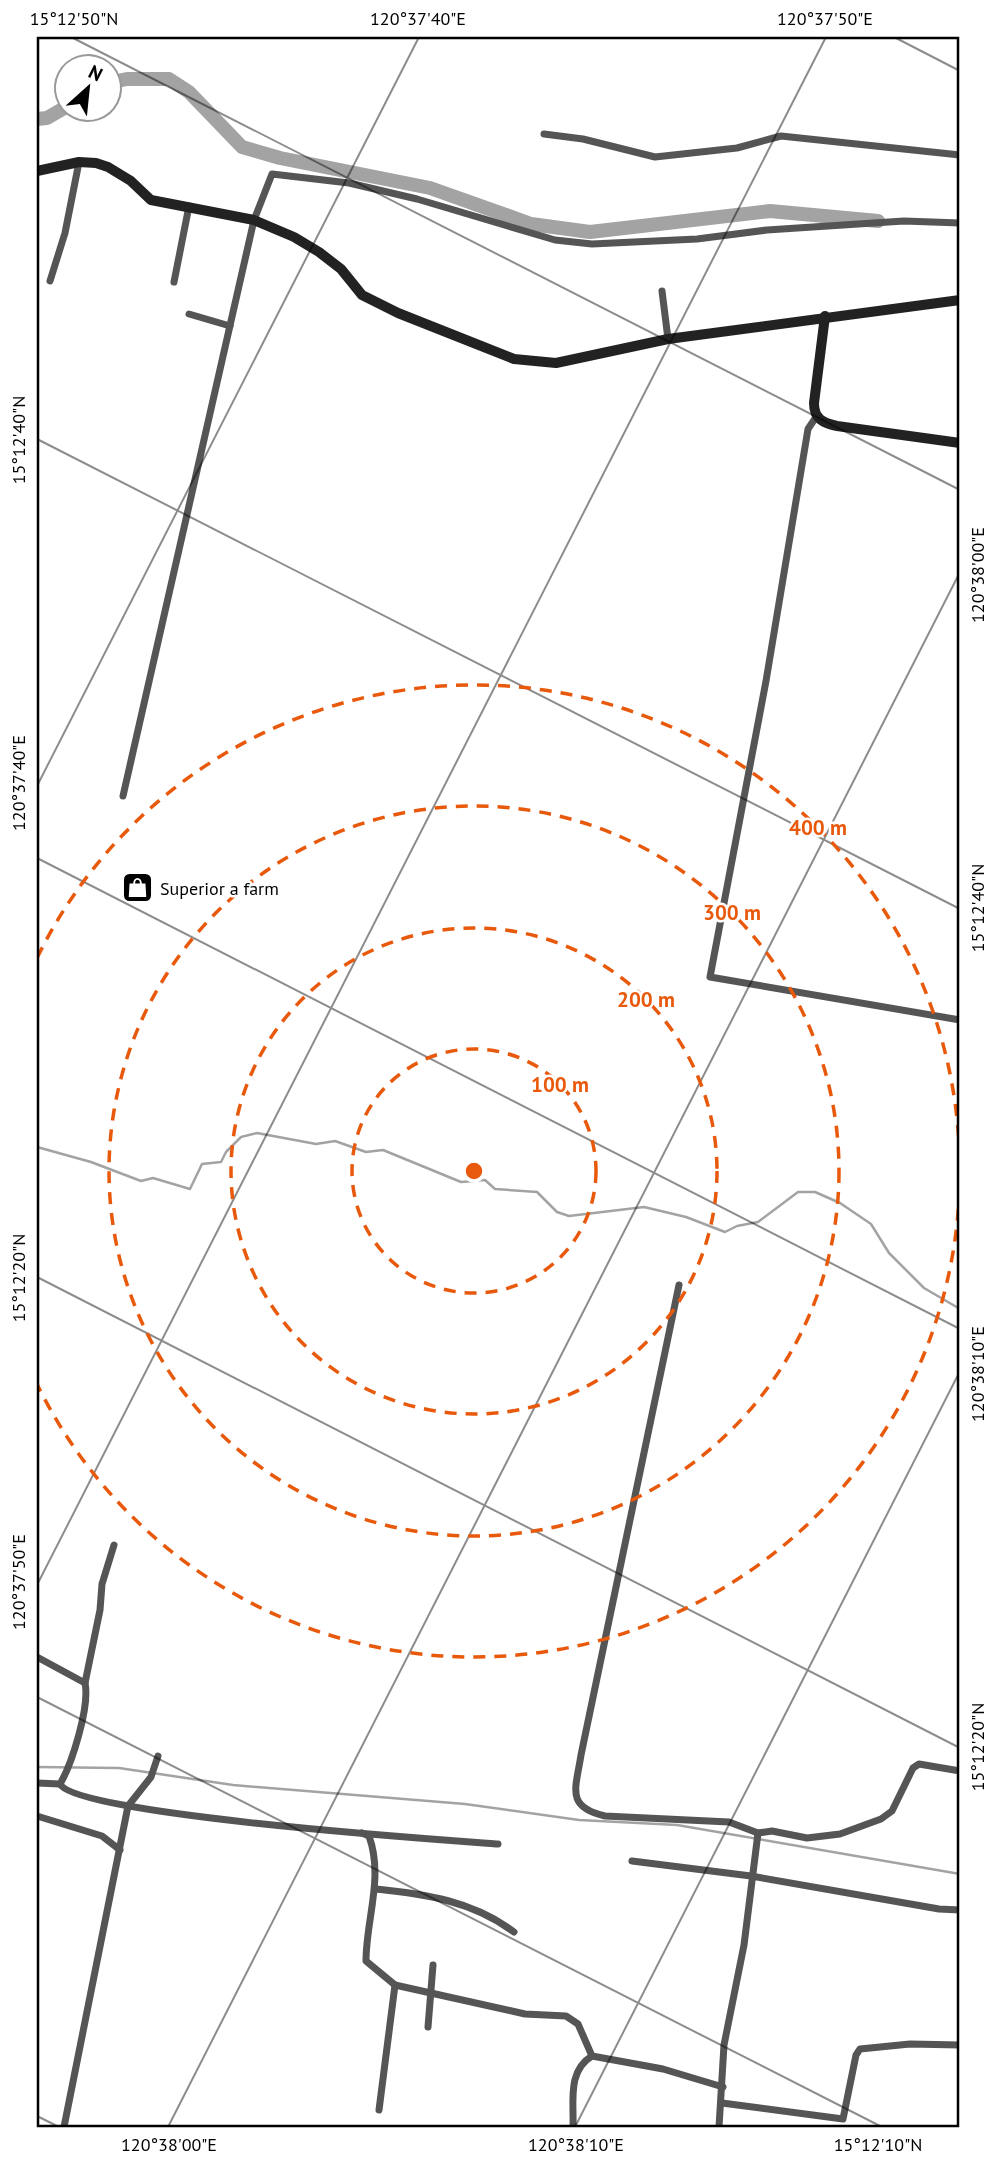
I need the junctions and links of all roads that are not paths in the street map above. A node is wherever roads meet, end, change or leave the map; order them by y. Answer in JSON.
{"nodes":[{"id":1,"x":544,"y":134,"type":"dead end"},
{"id":2,"x":960,"y":155,"type":"edge"},
{"id":3,"x":79,"y":162,"type":"junction"},
{"id":4,"x":37,"y":171,"type":"edge"},
{"id":5,"x":189,"y":206,"type":"junction"},
{"id":6,"x":254,"y":220,"type":"junction"},
{"id":7,"x":960,"y":223,"type":"edge"},
{"id":8,"x":50,"y":281,"type":"dead end"},
{"id":9,"x":174,"y":282,"type":"dead end"},
{"id":10,"x":662,"y":291,"type":"dead end"},
{"id":11,"x":960,"y":300,"type":"edge"},
{"id":12,"x":189,"y":314,"type":"dead end"},
{"id":13,"x":825,"y":316,"type":"junction"},
{"id":14,"x":230,"y":326,"type":"junction"},
{"id":15,"x":668,"y":339,"type":"junction"},
{"id":16,"x":816,"y":416,"type":"junction"},
{"id":17,"x":960,"y":443,"type":"edge"},
{"id":18,"x":123,"y":796,"type":"dead end"},
{"id":19,"x":960,"y":1020,"type":"edge"},
{"id":20,"x":679,"y":1285,"type":"dead end"},
{"id":21,"x":114,"y":1545,"type":"dead end"},
{"id":22,"x":37,"y":1657,"type":"edge"},
{"id":23,"x":85,"y":1683,"type":"junction"},
{"id":24,"x":158,"y":1756,"type":"dead end"},
{"id":25,"x":960,"y":1771,"type":"edge"},
{"id":26,"x":37,"y":1783,"type":"edge"},
{"id":27,"x":60,"y":1784,"type":"junction"},
{"id":28,"x":128,"y":1806,"type":"junction"},
{"id":29,"x":37,"y":1816,"type":"edge"},
{"id":30,"x":362,"y":1833,"type":"junction"},
{"id":31,"x":757,"y":1835,"type":"junction"},
{"id":32,"x":498,"y":1844,"type":"dead end"},
{"id":33,"x":120,"y":1850,"type":"junction"},
{"id":34,"x":632,"y":1861,"type":"dead end"},
{"id":35,"x":751,"y":1876,"type":"junction"},
{"id":36,"x":376,"y":1889,"type":"junction"},
{"id":37,"x":960,"y":1910,"type":"edge"},
{"id":38,"x":514,"y":1932,"type":"dead end"},
{"id":39,"x":433,"y":1965,"type":"dead end"},
{"id":40,"x":395,"y":1985,"type":"junction"},
{"id":41,"x":431,"y":1992,"type":"junction"},
{"id":42,"x":428,"y":2027,"type":"dead end"},
{"id":43,"x":960,"y":2045,"type":"edge"},
{"id":44,"x":592,"y":2056,"type":"junction"},
{"id":45,"x":723,"y":2087,"type":"junction"},
{"id":46,"x":722,"y":2103,"type":"junction"},
{"id":47,"x":379,"y":2110,"type":"dead end"},
{"id":48,"x":64,"y":2127,"type":"edge"},
{"id":49,"x":573,"y":2127,"type":"edge"},
{"id":50,"x":719,"y":2127,"type":"edge"}],
"edges":[{"from":1,"to":2,"type":"street"},
{"from":3,"to":4,"type":"street"},
{"from":3,"to":5,"type":"street"},
{"from":3,"to":8,"type":"street"},
{"from":5,"to":6,"type":"street"},
{"from":5,"to":9,"type":"street"},
{"from":6,"to":7,"type":"street"},
{"from":6,"to":14,"type":"street"},
{"from":6,"to":15,"type":"street"},
{"from":10,"to":15,"type":"street"},
{"from":11,"to":13,"type":"street"},
{"from":12,"to":14,"type":"street"},
{"from":13,"to":15,"type":"street"},
{"from":13,"to":16,"type":"street"},
{"from":14,"to":18,"type":"street"},
{"from":16,"to":17,"type":"street"},
{"from":16,"to":19,"type":"street"},
{"from":20,"to":31,"type":"street"},
{"from":21,"to":23,"type":"street"},
{"from":22,"to":23,"type":"street"},
{"from":23,"to":27,"type":"street"},
{"from":24,"to":28,"type":"street"},
{"from":25,"to":31,"type":"street"},
{"from":26,"to":27,"type":"street"},
{"from":27,"to":28,"type":"street"},
{"from":28,"to":30,"type":"street"},
{"from":28,"to":33,"type":"street"},
{"from":29,"to":33,"type":"street"},
{"from":30,"to":32,"type":"street"},
{"from":30,"to":36,"type":"street"},
{"from":31,"to":35,"type":"street"},
{"from":33,"to":48,"type":"street"},
{"from":34,"to":35,"type":"street"},
{"from":35,"to":37,"type":"street"},
{"from":35,"to":45,"type":"street"},
{"from":36,"to":38,"type":"street"},
{"from":36,"to":40,"type":"street"},
{"from":39,"to":41,"type":"street"},
{"from":40,"to":41,"type":"street"},
{"from":40,"to":47,"type":"street"},
{"from":41,"to":42,"type":"street"},
{"from":41,"to":44,"type":"street"},
{"from":43,"to":46,"type":"street"},
{"from":44,"to":45,"type":"street"},
{"from":44,"to":49,"type":"street"},
{"from":45,"to":46,"type":"street"},
{"from":46,"to":50,"type":"street"}]}
